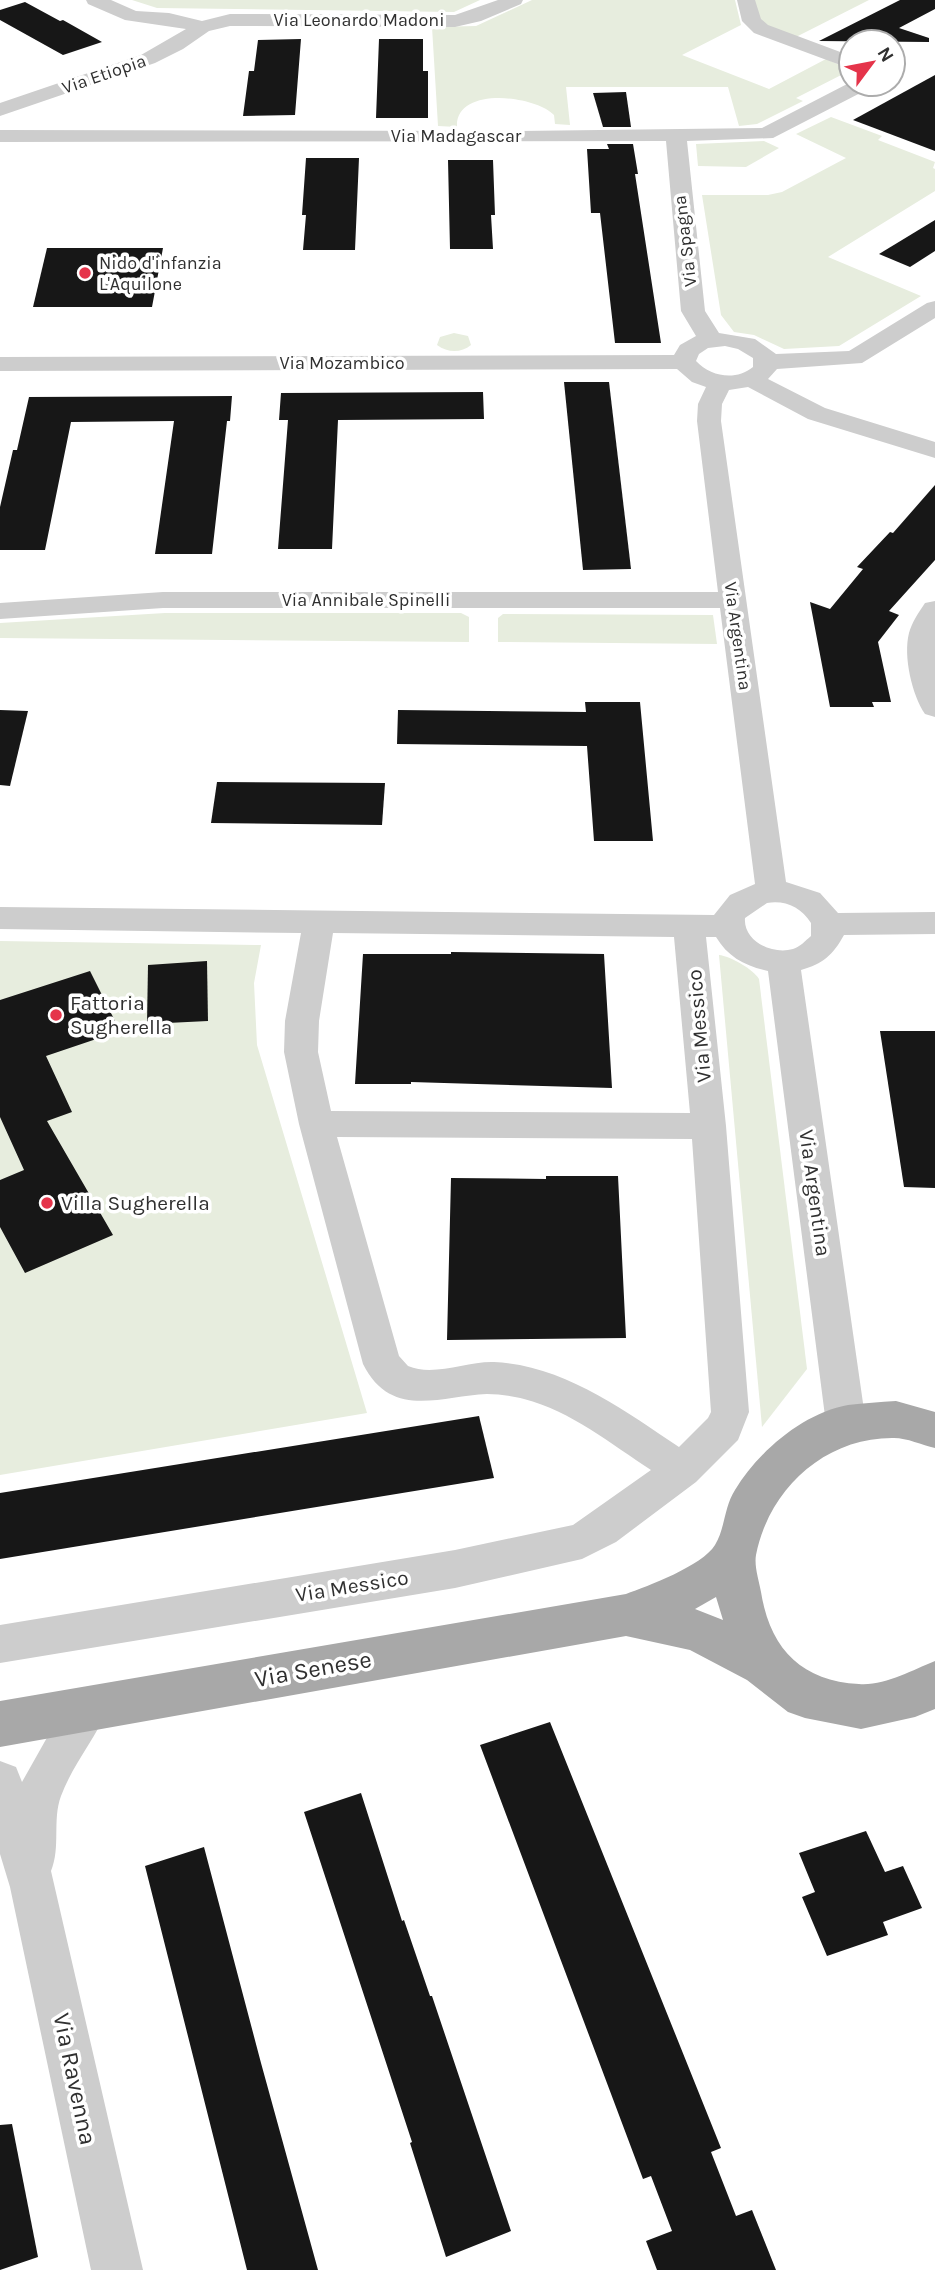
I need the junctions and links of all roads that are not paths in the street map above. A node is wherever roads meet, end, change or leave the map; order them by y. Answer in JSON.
{"nodes":[{"id":1,"x":96,"y":0,"type":"edge"},
{"id":2,"x":514,"y":0,"type":"edge"},
{"id":3,"x":746,"y":0,"type":"edge"},
{"id":4,"x":194,"y":32,"type":"junction"},
{"id":5,"x":837,"y":58,"type":"edge"},
{"id":6,"x":837,"y":97,"type":"edge"},
{"id":7,"x":0,"y":110,"type":"edge"},
{"id":8,"x":0,"y":117,"type":"edge"},
{"id":9,"x":38,"y":135,"type":"junction"},
{"id":10,"x":0,"y":136,"type":"edge"},
{"id":11,"x":676,"y":136,"type":"junction"},
{"id":12,"x":935,"y":309,"type":"edge"},
{"id":13,"x":712,"y":340,"type":"junction"},
{"id":14,"x":684,"y":362,"type":"junction"},
{"id":15,"x":0,"y":364,"type":"edge"},
{"id":16,"x":760,"y":371,"type":"junction"},
{"id":17,"x":720,"y":382,"type":"junction"},
{"id":18,"x":935,"y":450,"type":"edge"},
{"id":19,"x":733,"y":600,"type":"junction"},
{"id":20,"x":935,"y":608,"type":"edge"},
{"id":21,"x":0,"y":611,"type":"edge"},
{"id":22,"x":935,"y":708,"type":"edge"},
{"id":23,"x":772,"y":891,"type":"junction"},
{"id":24,"x":0,"y":918,"type":"edge"},
{"id":25,"x":319,"y":922,"type":"junction"},
{"id":26,"x":935,"y":923,"type":"edge"},
{"id":27,"x":828,"y":924,"type":"junction"},
{"id":28,"x":689,"y":925,"type":"junction"},
{"id":29,"x":729,"y":926,"type":"junction"},
{"id":30,"x":783,"y":961,"type":"junction"},
{"id":31,"x":316,"y":1124,"type":"junction"},
{"id":32,"x":709,"y":1126,"type":"junction"},
{"id":33,"x":846,"y":1424,"type":"junction"},
{"id":34,"x":935,"y":1430,"type":"edge"},
{"id":35,"x":682,"y":1470,"type":"junction"},
{"id":36,"x":733,"y":1558,"type":"junction"},
{"id":37,"x":626,"y":1615,"type":"junction"},
{"id":38,"x":0,"y":1644,"type":"edge"},
{"id":39,"x":764,"y":1665,"type":"junction"},
{"id":40,"x":928,"y":1694,"type":"edge"},
{"id":41,"x":86,"y":1709,"type":"junction"},
{"id":42,"x":0,"y":1724,"type":"edge"},
{"id":43,"x":0,"y":1782,"type":"edge"},
{"id":44,"x":33,"y":1887,"type":"junction"},
{"id":45,"x":117,"y":2270,"type":"edge"}],
"edges":[{"from":1,"to":4,"type":"street"},
{"from":2,"to":4,"type":"street","name":"Via Leonardo Madoni"},
{"from":3,"to":5,"type":"street"},
{"from":4,"to":7,"type":"street","name":"Via Etiopia"},
{"from":6,"to":11,"type":"street","name":"Via Madagascar"},
{"from":8,"to":9,"type":"street","name":"Via Madagascar"},
{"from":9,"to":10,"type":"street","name":"Via Madagascar"},
{"from":9,"to":11,"type":"street","name":"Via Madagascar"},
{"from":11,"to":13,"type":"street","name":"Via Spagna"},
{"from":12,"to":16,"type":"street"},
{"from":13,"to":14,"type":"street"},
{"from":13,"to":16,"type":"street"},
{"from":14,"to":15,"type":"street","name":"Via Mozambico"},
{"from":14,"to":17,"type":"street"},
{"from":16,"to":17,"type":"street"},
{"from":16,"to":18,"type":"street"},
{"from":17,"to":19,"type":"street","name":"Via Argentina"},
{"from":19,"to":21,"type":"street","name":"Via Annibale Spinelli"},
{"from":19,"to":23,"type":"street","name":"Via Argentina"},
{"from":20,"to":22,"type":"street"},
{"from":23,"to":27,"type":"street"},
{"from":23,"to":29,"type":"street"},
{"from":24,"to":25,"type":"street"},
{"from":25,"to":28,"type":"street"},
{"from":25,"to":31,"type":"street"},
{"from":26,"to":27,"type":"street"},
{"from":27,"to":30,"type":"street"},
{"from":28,"to":29,"type":"street"},
{"from":28,"to":32,"type":"street","name":"Via Messico"},
{"from":29,"to":30,"type":"street"},
{"from":30,"to":33,"type":"street","name":"Via Argentina"},
{"from":31,"to":32,"type":"street"},
{"from":31,"to":35,"type":"street"},
{"from":32,"to":35,"type":"street","name":"Via Messico"},
{"from":33,"to":34,"type":"main road"},
{"from":33,"to":36,"type":"main road"},
{"from":35,"to":38,"type":"street","name":"Via Messico"},
{"from":36,"to":37,"type":"main road","name":"Via Senese"},
{"from":36,"to":39,"type":"main road"},
{"from":37,"to":39,"type":"main road","name":"Via Senese"},
{"from":37,"to":41,"type":"main road","name":"Via Senese"},
{"from":39,"to":40,"type":"main road","name":"Via Senese"},
{"from":41,"to":42,"type":"main road","name":"Via Senese"},
{"from":41,"to":44,"type":"street","name":"Via Ravenna"},
{"from":43,"to":44,"type":"street","name":"Via Ravenna"},
{"from":44,"to":45,"type":"street","name":"Via Ravenna"}]}
